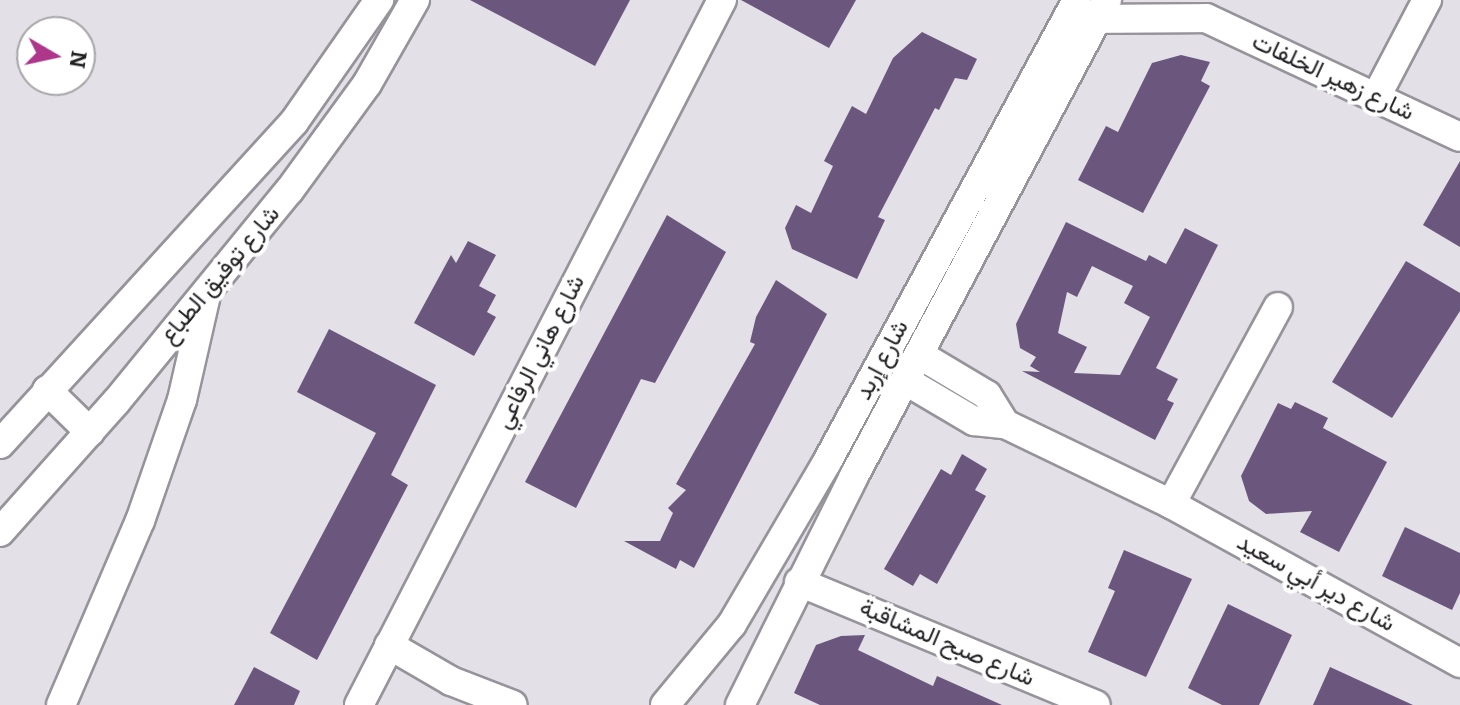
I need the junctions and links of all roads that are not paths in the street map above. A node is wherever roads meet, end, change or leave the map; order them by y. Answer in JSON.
{"nodes":[{"id":1,"x":379,"y":0,"type":"edge"},
{"id":2,"x":415,"y":0,"type":"edge"},
{"id":3,"x":722,"y":0,"type":"edge"},
{"id":4,"x":1427,"y":0,"type":"edge"},
{"id":5,"x":1093,"y":6,"type":"edge"},
{"id":6,"x":1202,"y":9,"type":"edge"},
{"id":7,"x":1376,"y":97,"type":"junction"},
{"id":8,"x":1460,"y":137,"type":"edge"},
{"id":9,"x":207,"y":290,"type":"junction"},
{"id":10,"x":1278,"y":307,"type":"dead end"},
{"id":11,"x":920,"y":355,"type":"junction"},
{"id":12,"x":906,"y":381,"type":"junction"},
{"id":13,"x":47,"y":390,"type":"junction"},
{"id":14,"x":1005,"y":424,"type":"junction"},
{"id":15,"x":90,"y":432,"type":"junction"},
{"id":16,"x":0,"y":444,"type":"edge"},
{"id":17,"x":1171,"y":504,"type":"junction"},
{"id":18,"x":0,"y":532,"type":"edge"},
{"id":19,"x":799,"y":582,"type":"junction"},
{"id":20,"x":389,"y":645,"type":"junction"},
{"id":21,"x":1460,"y":663,"type":"edge"},
{"id":22,"x":61,"y":705,"type":"edge"},
{"id":23,"x":359,"y":705,"type":"edge"},
{"id":24,"x":513,"y":705,"type":"edge"},
{"id":25,"x":665,"y":705,"type":"edge"},
{"id":26,"x":740,"y":705,"type":"edge"},
{"id":27,"x":1096,"y":705,"type":"edge"}],
"edges":[{"from":1,"to":13,"type":"street","name":"شارع توفيق الطباع"},
{"from":2,"to":9,"type":"street","name":"شارع توفيق الطباع"},
{"from":3,"to":20,"type":"street","name":"شارع هاني الرفاعي"},
{"from":4,"to":7,"type":"street"},
{"from":5,"to":6,"type":"street","name":"شارع زهير الخلفات"},
{"from":5,"to":11,"type":"street","name":"شارع إربد"},
{"from":5,"to":25,"type":"street","name":"شارع إربد"},
{"from":6,"to":7,"type":"street","name":"شارع زهير الخلفات"},
{"from":7,"to":8,"type":"street","name":"شارع زهير الخلفات"},
{"from":9,"to":15,"type":"street","name":"شارع توفيق الطباع"},
{"from":9,"to":22,"type":"street"},
{"from":10,"to":17,"type":"street"},
{"from":11,"to":12,"type":"street","name":"شارع إربد"},
{"from":11,"to":14,"type":"street","name":"شارع دير أبي سعيد"},
{"from":12,"to":14,"type":"street","name":"شارع دير أبي سعيد"},
{"from":12,"to":19,"type":"street","name":"شارع إربد"},
{"from":13,"to":15,"type":"street"},
{"from":13,"to":16,"type":"street","name":"شارع توفيق الطباع"},
{"from":14,"to":17,"type":"street","name":"شارع دير أبي سعيد"},
{"from":15,"to":18,"type":"street","name":"شارع توفيق الطباع"},
{"from":17,"to":21,"type":"street","name":"شارع دير أبي سعيد"},
{"from":19,"to":26,"type":"street","name":"شارع إربد"},
{"from":19,"to":27,"type":"street","name":"شارع صبح المشاقبة"},
{"from":20,"to":23,"type":"street","name":"شارع هاني الرفاعي"},
{"from":20,"to":24,"type":"street"}]}
